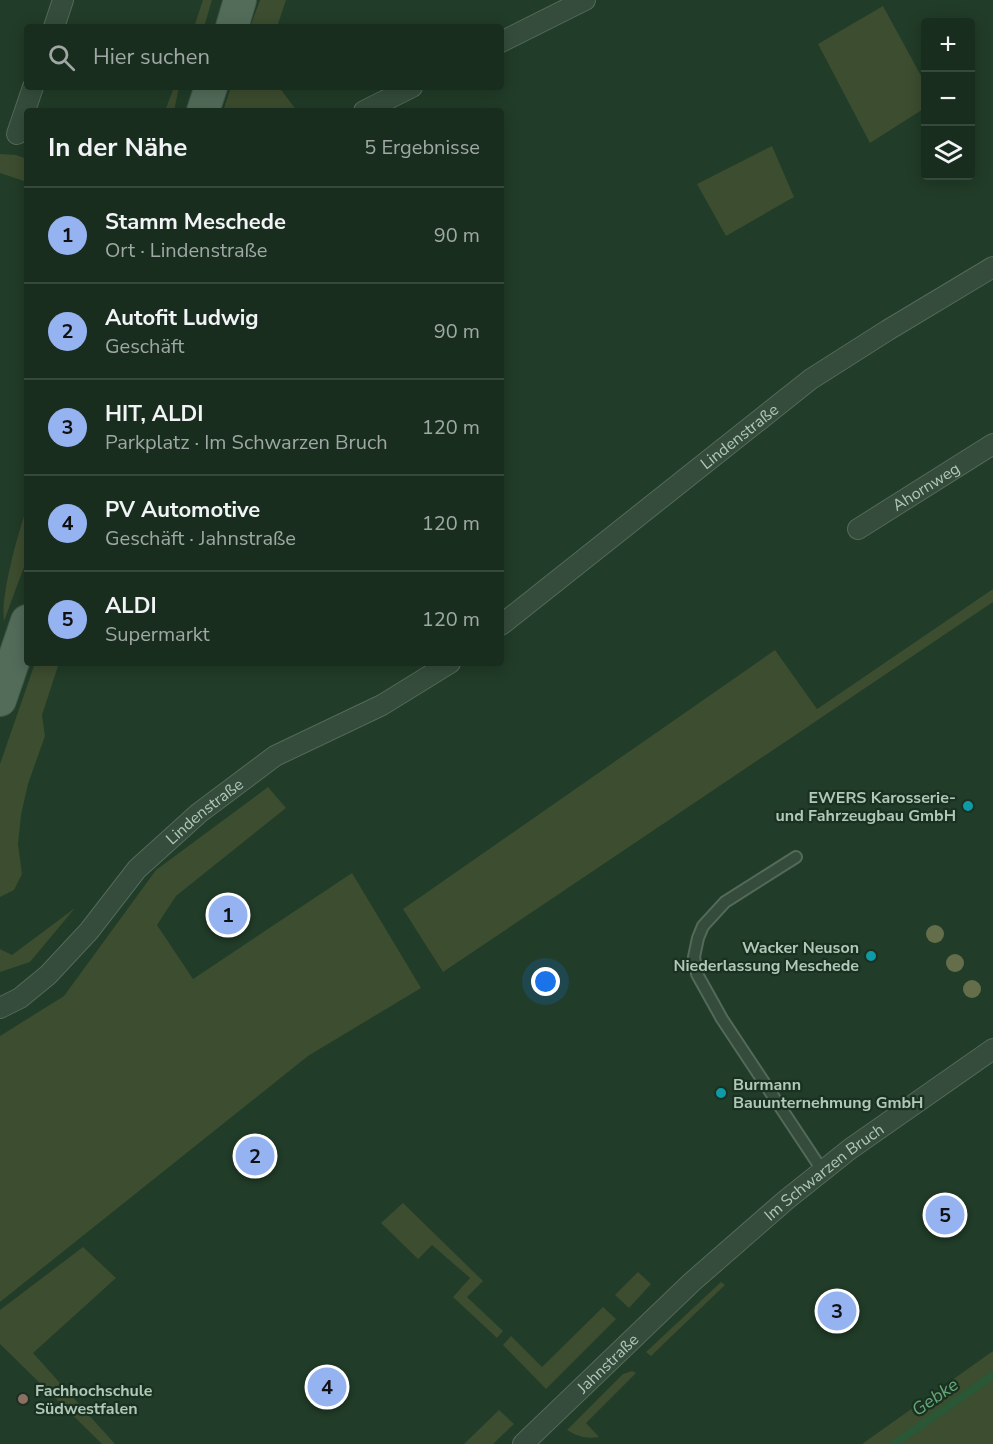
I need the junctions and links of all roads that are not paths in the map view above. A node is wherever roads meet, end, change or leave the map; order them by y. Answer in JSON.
{"nodes":[{"id":1,"x":63,"y":0,"type":"edge"},
{"id":2,"x":240,"y":0,"type":"edge"},
{"id":3,"x":585,"y":0,"type":"edge"},
{"id":4,"x":55,"y":24,"type":"edge"},
{"id":5,"x":233,"y":24,"type":"edge"},
{"id":6,"x":504,"y":40,"type":"edge"},
{"id":7,"x":32,"y":90,"type":"edge"},
{"id":8,"x":210,"y":90,"type":"edge"},
{"id":9,"x":406,"y":90,"type":"edge"},
{"id":10,"x":25,"y":108,"type":"edge"},
{"id":11,"x":203,"y":108,"type":"edge"},
{"id":12,"x":370,"y":108,"type":"edge"},
{"id":13,"x":24,"y":110,"type":"edge"},
{"id":14,"x":15,"y":133,"type":"edge"},
{"id":15,"x":993,"y":267,"type":"edge"},
{"id":16,"x":993,"y":444,"type":"edge"},
{"id":17,"x":858,"y":529,"type":"dead end"},
{"id":18,"x":504,"y":623,"type":"edge"},
{"id":19,"x":24,"y":630,"type":"edge"},
{"id":20,"x":445,"y":666,"type":"edge"},
{"id":21,"x":0,"y":700,"type":"edge"},
{"id":22,"x":796,"y":857,"type":"dead end"},
{"id":23,"x":0,"y":1008,"type":"edge"},
{"id":24,"x":993,"y":1049,"type":"edge"},
{"id":25,"x":822,"y":1170,"type":"junction"},
{"id":26,"x":692,"y":1282,"type":"joint"},
{"id":27,"x":523,"y":1444,"type":"edge"}],
"edges":[{"from":1,"to":4,"type":"street"},
{"from":2,"to":5,"type":"main road"},
{"from":3,"to":6,"type":"street"},
{"from":7,"to":10,"type":"street"},
{"from":8,"to":11,"type":"main road"},
{"from":9,"to":12,"type":"street"},
{"from":13,"to":14,"type":"street"},
{"from":15,"to":18,"type":"street","name":"Lindenstraße"},
{"from":16,"to":17,"type":"street","name":"Ahornweg"},
{"from":19,"to":21,"type":"main road"},
{"from":20,"to":23,"type":"street","name":"Lindenstraße"},
{"from":22,"to":25,"type":"lane"},
{"from":24,"to":25,"type":"street","name":"Im Schwarzen Bruch"},
{"from":25,"to":26,"type":"street","name":"Im Schwarzen Bruch"},
{"from":26,"to":27,"type":"street","name":"Jahnstraße"}]}
